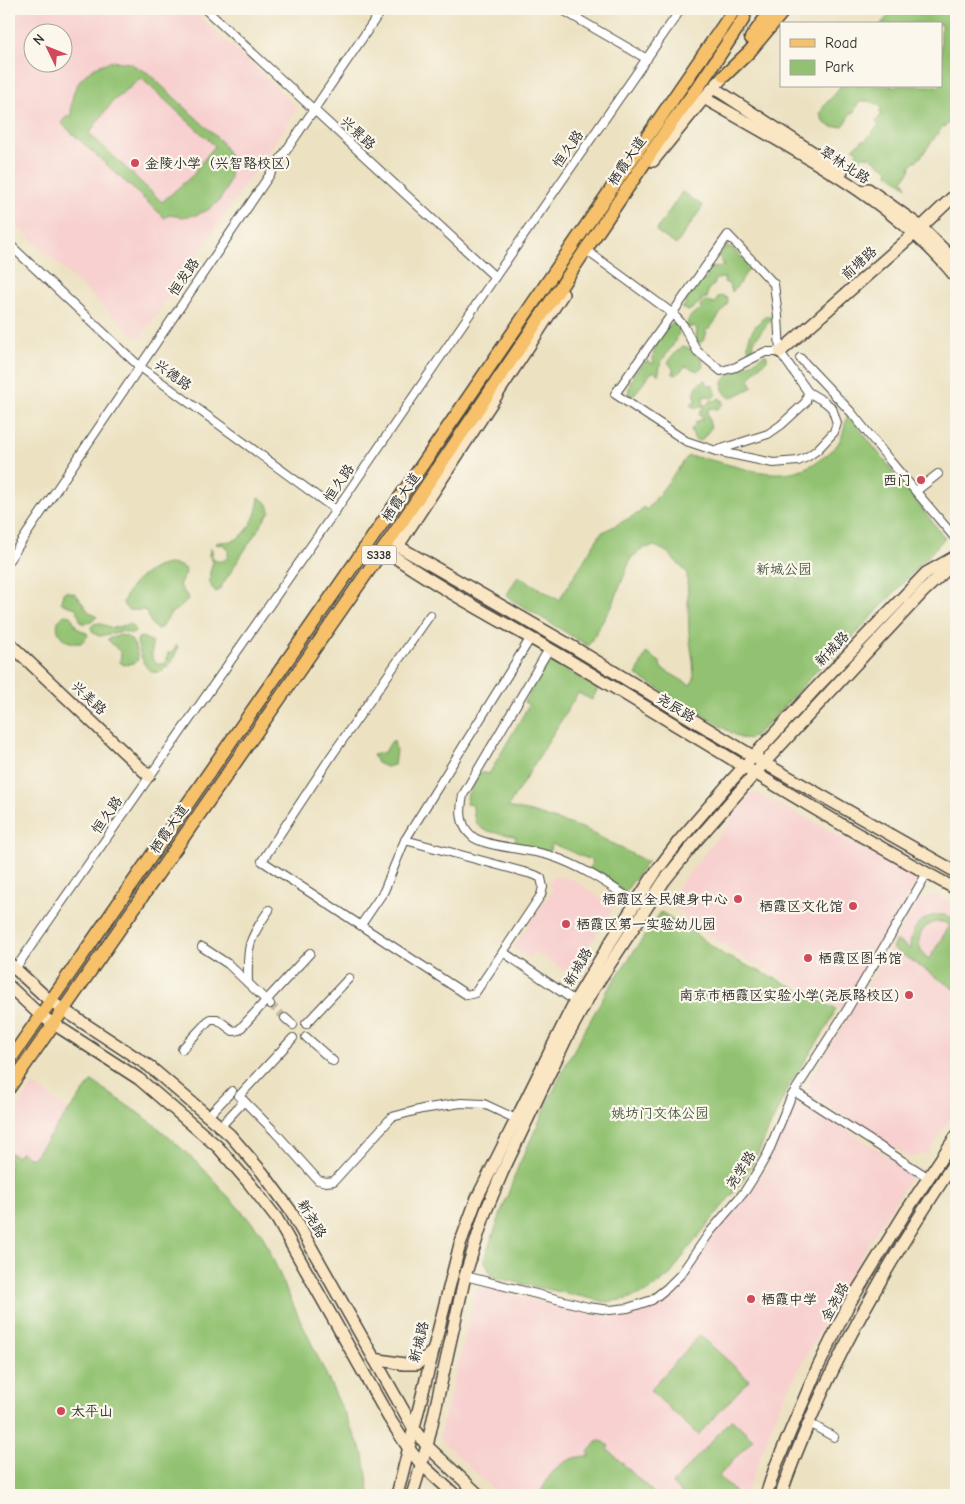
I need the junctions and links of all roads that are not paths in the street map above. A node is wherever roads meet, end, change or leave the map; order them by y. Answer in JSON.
{"nodes":[{"id":1,"x":205,"y":9,"type":"edge"},
{"id":2,"x":382,"y":9,"type":"edge"},
{"id":3,"x":561,"y":9,"type":"edge"},
{"id":4,"x":681,"y":9,"type":"edge"},
{"id":5,"x":772,"y":9,"type":"edge"},
{"id":6,"x":786,"y":9,"type":"edge"},
{"id":7,"x":729,"y":10,"type":"edge"},
{"id":8,"x":744,"y":18,"type":"tunnel mouth"},
{"id":9,"x":647,"y":58,"type":"junction"},
{"id":10,"x":724,"y":76,"type":"junction"},
{"id":11,"x":714,"y":88,"type":"junction"},
{"id":12,"x":704,"y":98,"type":"junction"},
{"id":13,"x":313,"y":108,"type":"junction"},
{"id":14,"x":956,"y":194,"type":"edge"},
{"id":15,"x":918,"y":230,"type":"junction"},
{"id":16,"x":9,"y":244,"type":"edge"},
{"id":17,"x":590,"y":253,"type":"junction"},
{"id":18,"x":956,"y":262,"type":"edge"},
{"id":19,"x":495,"y":277,"type":"junction"},
{"id":20,"x":956,"y":277,"type":"edge"},
{"id":21,"x":672,"y":313,"type":"junction"},
{"id":22,"x":780,"y":352,"type":"junction"},
{"id":23,"x":800,"y":358,"type":"dead end"},
{"id":24,"x":139,"y":366,"type":"junction"},
{"id":25,"x":808,"y":392,"type":"junction"},
{"id":26,"x":716,"y":451,"type":"junction"},
{"id":27,"x":938,"y":474,"type":"dead end"},
{"id":28,"x":916,"y":491,"type":"junction"},
{"id":29,"x":336,"y":510,"type":"junction"},
{"id":30,"x":956,"y":539,"type":"edge"},
{"id":31,"x":390,"y":545,"type":"junction"},
{"id":32,"x":956,"y":556,"type":"edge"},
{"id":33,"x":9,"y":560,"type":"edge"},
{"id":34,"x":956,"y":561,"type":"edge"},
{"id":35,"x":430,"y":615,"type":"dead end"},
{"id":36,"x":530,"y":638,"type":"junction"},
{"id":37,"x":9,"y":643,"type":"edge"},
{"id":38,"x":549,"y":649,"type":"junction"},
{"id":39,"x":753,"y":757,"type":"junction"},
{"id":40,"x":764,"y":763,"type":"junction"},
{"id":41,"x":744,"y":766,"type":"junction"},
{"id":42,"x":755,"y":773,"type":"junction"},
{"id":43,"x":149,"y":776,"type":"junction"},
{"id":44,"x":405,"y":840,"type":"junction"},
{"id":45,"x":956,"y":872,"type":"edge"},
{"id":46,"x":927,"y":873,"type":"junction"},
{"id":47,"x":956,"y":889,"type":"edge"},
{"id":48,"x":635,"y":902,"type":"junction"},
{"id":49,"x":269,"y":910,"type":"dead end"},
{"id":50,"x":361,"y":925,"type":"junction"},
{"id":51,"x":202,"y":947,"type":"dead end"},
{"id":52,"x":503,"y":952,"type":"junction"},
{"id":53,"x":310,"y":953,"type":"dead end"},
{"id":54,"x":12,"y":966,"type":"edge"},
{"id":55,"x":348,"y":978,"type":"dead end"},
{"id":56,"x":248,"y":982,"type":"junction"},
{"id":57,"x":9,"y":986,"type":"edge"},
{"id":58,"x":50,"y":1001,"type":"junction"},
{"id":59,"x":575,"y":1001,"type":"junction"},
{"id":60,"x":269,"y":1002,"type":"junction"},
{"id":61,"x":62,"y":1009,"type":"junction"},
{"id":62,"x":40,"y":1015,"type":"junction"},
{"id":63,"x":285,"y":1018,"type":"tunnel mouth"},
{"id":64,"x":54,"y":1023,"type":"junction"},
{"id":65,"x":306,"y":1024,"type":"dead end"},
{"id":66,"x":293,"y":1025,"type":"dead end"},
{"id":67,"x":306,"y":1037,"type":"dead end"},
{"id":68,"x":293,"y":1038,"type":"dead end"},
{"id":69,"x":182,"y":1049,"type":"dead end"},
{"id":70,"x":9,"y":1061,"type":"edge"},
{"id":71,"x":333,"y":1061,"type":"dead end"},
{"id":72,"x":9,"y":1088,"type":"edge"},
{"id":73,"x":232,"y":1090,"type":"dead end"},
{"id":74,"x":794,"y":1092,"type":"junction"},
{"id":75,"x":241,"y":1099,"type":"junction"},
{"id":76,"x":208,"y":1116,"type":"junction"},
{"id":77,"x":516,"y":1119,"type":"junction"},
{"id":78,"x":220,"y":1127,"type":"junction"},
{"id":79,"x":956,"y":1136,"type":"edge"},
{"id":80,"x":956,"y":1160,"type":"edge"},
{"id":81,"x":929,"y":1178,"type":"junction"},
{"id":82,"x":465,"y":1276,"type":"junction"},
{"id":83,"x":432,"y":1352,"type":"junction"},
{"id":84,"x":374,"y":1359,"type":"junction"},
{"id":85,"x":809,"y":1423,"type":"junction"},
{"id":86,"x":414,"y":1429,"type":"junction"},
{"id":87,"x":834,"y":1437,"type":"dead end"},
{"id":88,"x":427,"y":1446,"type":"junction"},
{"id":89,"x":409,"y":1449,"type":"junction"},
{"id":90,"x":422,"y":1464,"type":"junction"},
{"id":91,"x":397,"y":1495,"type":"edge"},
{"id":92,"x":412,"y":1495,"type":"edge"},
{"id":93,"x":455,"y":1495,"type":"edge"},
{"id":94,"x":479,"y":1495,"type":"edge"},
{"id":95,"x":766,"y":1495,"type":"edge"},
{"id":96,"x":781,"y":1495,"type":"edge"}],
"edges":[{"from":1,"to":13,"type":"street","name":"兴景路"},
{"from":2,"to":13,"type":"street","name":"恒发路"},
{"from":3,"to":9,"type":"street"},
{"from":4,"to":9,"type":"street","name":"恒久路"},
{"from":5,"to":10,"type":"main road"},
{"from":6,"to":10,"type":"main road"},
{"from":7,"to":58,"type":"main road","name":"栖霞大道","number":"S338"},
{"from":8,"to":31,"type":"main road","name":"栖霞大道","number":"S338"},
{"from":9,"to":19,"type":"street","name":"恒久路"},
{"from":10,"to":11,"type":"main road"},
{"from":11,"to":12,"type":"main road"},
{"from":11,"to":15,"type":"main road","name":"翠林北路"},
{"from":12,"to":15,"type":"main road","name":"翠林北路"},
{"from":12,"to":17,"type":"main road"},
{"from":13,"to":19,"type":"street","name":"兴景路"},
{"from":13,"to":24,"type":"street","name":"恒发路"},
{"from":14,"to":15,"type":"main road","name":"前塘路"},
{"from":15,"to":18,"type":"main road","name":"翠林北路"},
{"from":15,"to":20,"type":"main road","name":"翠林北路"},
{"from":15,"to":22,"type":"main road","name":"前塘路"},
{"from":16,"to":24,"type":"street","name":"兴德路"},
{"from":17,"to":21,"type":"street"},
{"from":17,"to":31,"type":"main road"},
{"from":19,"to":29,"type":"street","name":"恒久路"},
{"from":21,"to":22,"type":"street"},
{"from":21,"to":22,"type":"street"},
{"from":21,"to":26,"type":"street"},
{"from":22,"to":25,"type":"street"},
{"from":23,"to":28,"type":"street"},
{"from":24,"to":29,"type":"street","name":"兴德路"},
{"from":24,"to":33,"type":"street","name":"恒发路"},
{"from":25,"to":26,"type":"street"},
{"from":25,"to":26,"type":"street"},
{"from":27,"to":28,"type":"street"},
{"from":28,"to":30,"type":"street"},
{"from":29,"to":43,"type":"street","name":"恒久路"},
{"from":31,"to":36,"type":"main road","name":"尧辰路"},
{"from":31,"to":39,"type":"main road","name":"尧辰路"},
{"from":31,"to":61,"type":"main road","name":"栖霞大道","number":"S338"},
{"from":32,"to":39,"type":"main road","name":"新城路"},
{"from":34,"to":40,"type":"main road","name":"新城路"},
{"from":35,"to":50,"type":"street"},
{"from":36,"to":38,"type":"main road","name":"尧辰路"},
{"from":36,"to":44,"type":"street"},
{"from":37,"to":43,"type":"main road","name":"兴美路"},
{"from":38,"to":41,"type":"main road","name":"尧辰路"},
{"from":38,"to":48,"type":"street"},
{"from":39,"to":40,"type":"main road","name":"尧辰路"},
{"from":39,"to":41,"type":"main road","name":"新城路"},
{"from":40,"to":42,"type":"main road","name":"新城路"},
{"from":40,"to":45,"type":"main road","name":"尧辰路"},
{"from":41,"to":42,"type":"main road","name":"尧辰路"},
{"from":41,"to":48,"type":"main road","name":"新城路"},
{"from":42,"to":46,"type":"main road","name":"尧辰路"},
{"from":42,"to":82,"type":"main road","name":"新城路"},
{"from":43,"to":54,"type":"street","name":"恒久路"},
{"from":44,"to":50,"type":"street"},
{"from":44,"to":52,"type":"street"},
{"from":46,"to":47,"type":"main road","name":"尧辰路"},
{"from":46,"to":74,"type":"street","name":"尧学路"},
{"from":48,"to":59,"type":"main road","name":"新城路"},
{"from":49,"to":56,"type":"street"},
{"from":50,"to":52,"type":"street"},
{"from":51,"to":56,"type":"street"},
{"from":52,"to":59,"type":"street"},
{"from":53,"to":60,"type":"street"},
{"from":54,"to":58,"type":"main road","name":"新尧路"},
{"from":55,"to":65,"type":"street"},
{"from":56,"to":60,"type":"street"},
{"from":57,"to":62,"type":"main road"},
{"from":58,"to":61,"type":"main road","name":"新尧路"},
{"from":58,"to":62,"type":"main road","name":"栖霞大道","number":"S338"},
{"from":59,"to":77,"type":"main road","name":"新城路"},
{"from":60,"to":69,"type":"street"},
{"from":61,"to":64,"type":"main road","name":"栖霞大道","number":"S338"},
{"from":61,"to":76,"type":"main road","name":"新尧路"},
{"from":62,"to":64,"type":"main road"},
{"from":62,"to":70,"type":"main road","name":"栖霞大道","number":"S338"},
{"from":63,"to":66,"type":"street"},
{"from":64,"to":72,"type":"main road","name":"栖霞大道","number":"S338"},
{"from":64,"to":89,"type":"main road"},
{"from":67,"to":71,"type":"street"},
{"from":68,"to":75,"type":"street"},
{"from":73,"to":76,"type":"street"},
{"from":74,"to":81,"type":"street"},
{"from":74,"to":82,"type":"street","name":"尧学路"},
{"from":75,"to":77,"type":"street"},
{"from":75,"to":78,"type":"street"},
{"from":76,"to":78,"type":"main road","name":"新尧路"},
{"from":77,"to":83,"type":"main road","name":"新城路"},
{"from":78,"to":84,"type":"main road","name":"新尧路"},
{"from":79,"to":81,"type":"main road","name":"金尧路"},
{"from":80,"to":85,"type":"main road","name":"金尧路"},
{"from":81,"to":95,"type":"main road","name":"金尧路"},
{"from":82,"to":88,"type":"main road","name":"新城路"},
{"from":83,"to":84,"type":"main road"},
{"from":83,"to":86,"type":"main road","name":"新城路"},
{"from":84,"to":86,"type":"main road","name":"新尧路"},
{"from":85,"to":87,"type":"street"},
{"from":85,"to":96,"type":"main road","name":"金尧路"},
{"from":86,"to":88,"type":"main road","name":"新尧路"},
{"from":86,"to":89,"type":"main road","name":"新城路"},
{"from":88,"to":90,"type":"main road","name":"新城路"},
{"from":88,"to":94,"type":"main road","name":"新尧路"},
{"from":89,"to":90,"type":"main road"},
{"from":89,"to":91,"type":"main road","name":"新城路"},
{"from":90,"to":92,"type":"main road","name":"新城路"},
{"from":90,"to":93,"type":"main road"}]}
